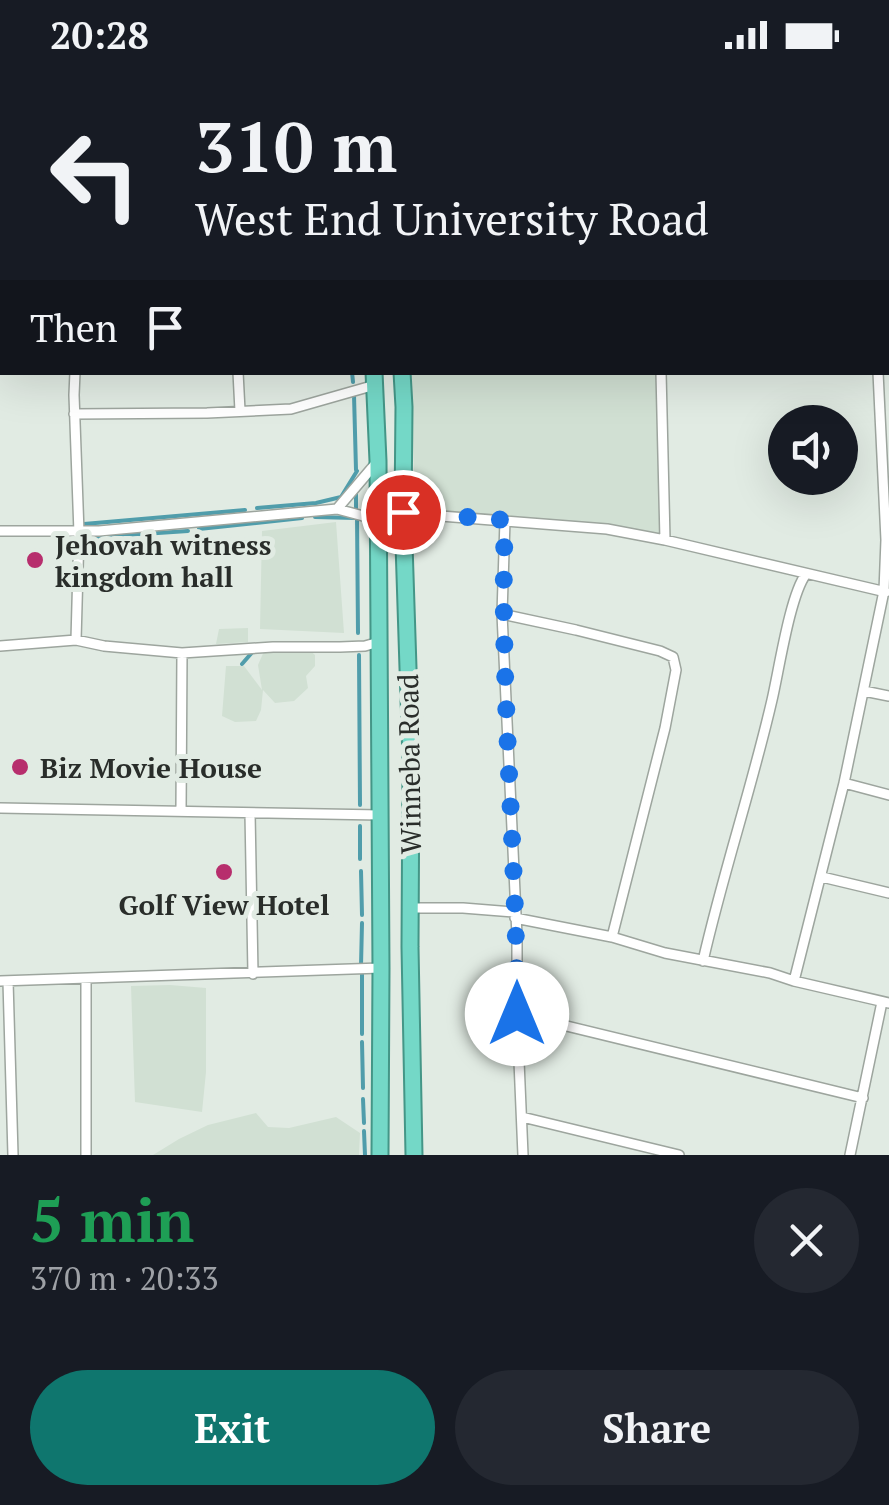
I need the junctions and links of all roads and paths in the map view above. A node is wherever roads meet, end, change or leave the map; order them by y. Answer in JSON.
{"nodes":[{"id":1,"x":75,"y":375,"type":"edge"},
{"id":2,"x":238,"y":375,"type":"edge"},
{"id":3,"x":402,"y":375,"type":"edge"},
{"id":4,"x":661,"y":375,"type":"edge"},
{"id":5,"x":878,"y":375,"type":"edge"},
{"id":6,"x":375,"y":379,"type":"edge"},
{"id":7,"x":240,"y":411,"type":"junction"},
{"id":8,"x":74,"y":414,"type":"junction"},
{"id":9,"x":378,"y":461,"type":"junction"},
{"id":10,"x":337,"y":509,"type":"junction"},
{"id":11,"x":403,"y":512,"type":"junction"},
{"id":12,"x":378,"y":520,"type":"junction"},
{"id":13,"x":505,"y":520,"type":"junction"},
{"id":14,"x":0,"y":531,"type":"edge"},
{"id":15,"x":79,"y":532,"type":"junction"},
{"id":16,"x":665,"y":540,"type":"junction"},
{"id":17,"x":806,"y":574,"type":"junction"},
{"id":18,"x":886,"y":592,"type":"edge"},
{"id":19,"x":502,"y":614,"type":"junction"},
{"id":20,"x":76,"y":640,"type":"junction"},
{"id":21,"x":378,"y":642,"type":"junction"},
{"id":22,"x":0,"y":646,"type":"edge"},
{"id":23,"x":182,"y":653,"type":"junction"},
{"id":24,"x":864,"y":691,"type":"junction"},
{"id":25,"x":889,"y":696,"type":"edge"},
{"id":26,"x":844,"y":783,"type":"junction"},
{"id":27,"x":889,"y":796,"type":"edge"},
{"id":28,"x":0,"y":808,"type":"edge"},
{"id":29,"x":181,"y":811,"type":"junction"},
{"id":30,"x":250,"y":813,"type":"junction"},
{"id":31,"x":380,"y":815,"type":"junction"},
{"id":32,"x":822,"y":877,"type":"junction"},
{"id":33,"x":889,"y":893,"type":"edge"},
{"id":34,"x":411,"y":908,"type":"junction"},
{"id":35,"x":515,"y":915,"type":"junction"},
{"id":36,"x":612,"y":938,"type":"junction"},
{"id":37,"x":703,"y":961,"type":"junction"},
{"id":38,"x":381,"y":968,"type":"junction"},
{"id":39,"x":253,"y":974,"type":"junction"},
{"id":40,"x":86,"y":980,"type":"junction"},
{"id":41,"x":4,"y":981,"type":"edge"},
{"id":42,"x":794,"y":981,"type":"junction"},
{"id":43,"x":886,"y":1003,"type":"edge"},
{"id":44,"x":517,"y":1014,"type":"junction"},
{"id":45,"x":863,"y":1098,"type":"junction"},
{"id":46,"x":522,"y":1117,"type":"junction"},
{"id":47,"x":13,"y":1155,"type":"edge"},
{"id":48,"x":86,"y":1155,"type":"edge"},
{"id":49,"x":380,"y":1155,"type":"edge"},
{"id":50,"x":414,"y":1155,"type":"edge"},
{"id":51,"x":522,"y":1155,"type":"edge"},
{"id":52,"x":679,"y":1155,"type":"edge"},
{"id":53,"x":850,"y":1155,"type":"edge"}],
"edges":[{"from":1,"to":8,"type":"street"},
{"from":2,"to":7,"type":"street"},
{"from":3,"to":11,"type":"highway","name":"Winneba Road"},
{"from":4,"to":16,"type":"street"},
{"from":5,"to":18,"type":"street"},
{"from":6,"to":7,"type":"street"},
{"from":6,"to":9,"type":"highway","name":"Winneba Road"},
{"from":7,"to":8,"type":"street"},
{"from":8,"to":15,"type":"street"},
{"from":9,"to":10,"type":"street"},
{"from":9,"to":12,"type":"highway","name":"Winneba Road"},
{"from":10,"to":12,"type":"street"},
{"from":10,"to":15,"type":"street"},
{"from":11,"to":13,"type":"street"},
{"from":11,"to":34,"type":"highway","name":"Winneba Road"},
{"from":12,"to":21,"type":"highway","name":"Winneba Road"},
{"from":13,"to":16,"type":"street"},
{"from":13,"to":19,"type":"street"},
{"from":14,"to":15,"type":"street"},
{"from":15,"to":20,"type":"street"},
{"from":16,"to":17,"type":"street"},
{"from":17,"to":18,"type":"street"},
{"from":17,"to":37,"type":"street"},
{"from":18,"to":24,"type":"street"},
{"from":19,"to":35,"type":"street"},
{"from":19,"to":36,"type":"street"},
{"from":20,"to":22,"type":"street"},
{"from":20,"to":23,"type":"street"},
{"from":21,"to":23,"type":"street"},
{"from":21,"to":31,"type":"highway","name":"Winneba Road"},
{"from":23,"to":29,"type":"street"},
{"from":24,"to":25,"type":"street"},
{"from":24,"to":26,"type":"street"},
{"from":26,"to":27,"type":"street"},
{"from":26,"to":32,"type":"street"},
{"from":28,"to":29,"type":"street"},
{"from":29,"to":30,"type":"street"},
{"from":30,"to":31,"type":"street"},
{"from":30,"to":39,"type":"street"},
{"from":31,"to":38,"type":"highway","name":"Winneba Road"},
{"from":32,"to":33,"type":"street"},
{"from":32,"to":42,"type":"street"},
{"from":34,"to":35,"type":"street"},
{"from":34,"to":50,"type":"highway","name":"Winneba Road"},
{"from":35,"to":36,"type":"street"},
{"from":35,"to":44,"type":"street"},
{"from":36,"to":37,"type":"street"},
{"from":37,"to":42,"type":"street"},
{"from":38,"to":39,"type":"street"},
{"from":38,"to":49,"type":"highway","name":"Winneba Road"},
{"from":39,"to":40,"type":"street"},
{"from":40,"to":41,"type":"street"},
{"from":40,"to":48,"type":"street"},
{"from":41,"to":47,"type":"street"},
{"from":42,"to":43,"type":"street"},
{"from":43,"to":45,"type":"street"},
{"from":44,"to":45,"type":"street"},
{"from":44,"to":46,"type":"street"},
{"from":45,"to":53,"type":"street"},
{"from":46,"to":51,"type":"street"},
{"from":46,"to":52,"type":"street"}]}
